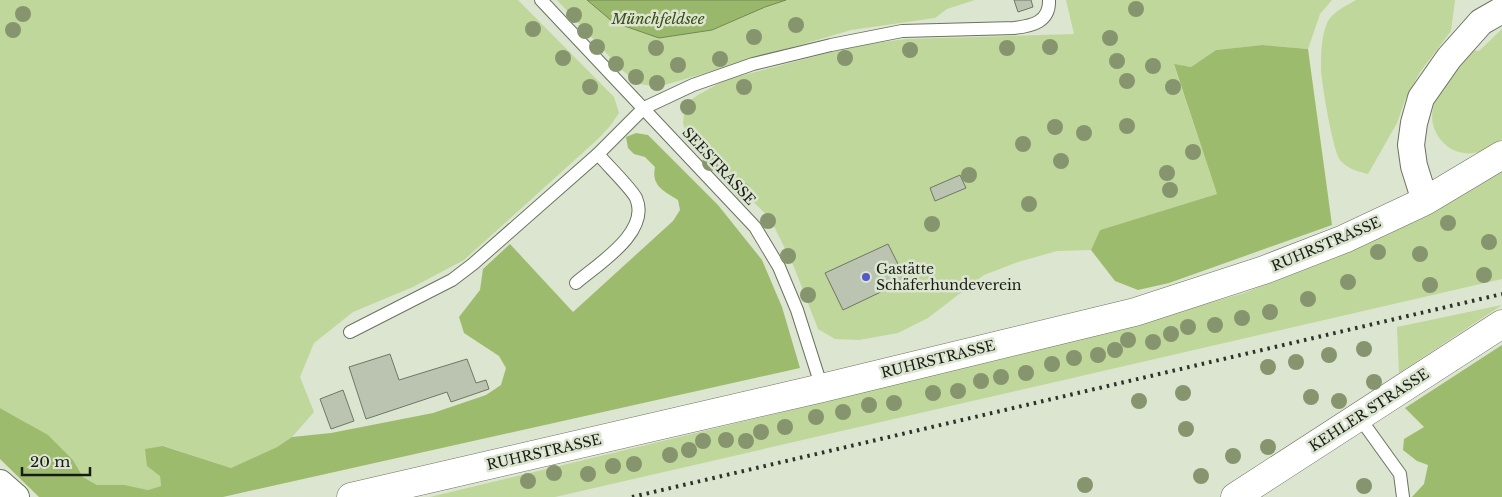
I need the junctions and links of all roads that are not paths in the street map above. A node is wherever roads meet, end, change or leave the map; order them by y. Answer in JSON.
{"nodes":[{"id":1,"x":541,"y":0,"type":"edge"},
{"id":2,"x":1049,"y":0,"type":"edge"},
{"id":3,"x":1502,"y":10,"type":"edge"},
{"id":4,"x":644,"y":108,"type":"junction"},
{"id":5,"x":598,"y":154,"type":"junction"},
{"id":6,"x":1502,"y":154,"type":"edge"},
{"id":7,"x":1425,"y":201,"type":"junction"},
{"id":8,"x":576,"y":283,"type":"dead end"},
{"id":9,"x":1502,"y":324,"type":"edge"},
{"id":10,"x":350,"y":332,"type":"dead end"},
{"id":11,"x":822,"y":388,"type":"junction"},
{"id":12,"x":1359,"y":416,"type":"junction"},
{"id":13,"x":0,"y":483,"type":"edge"},
{"id":14,"x":0,"y":492,"type":"edge"},
{"id":15,"x":3,"y":497,"type":"edge"},
{"id":16,"x":16,"y":497,"type":"edge"},
{"id":17,"x":351,"y":497,"type":"edge"},
{"id":18,"x":1235,"y":497,"type":"edge"},
{"id":19,"x":1403,"y":497,"type":"edge"}],
"edges":[{"from":1,"to":4,"type":"lane","name":"SEESTRASSE"},
{"from":2,"to":4,"type":"lane"},
{"from":3,"to":7,"type":"street"},
{"from":4,"to":5,"type":"lane"},
{"from":4,"to":11,"type":"lane","name":"SEESTRASSE"},
{"from":5,"to":8,"type":"lane"},
{"from":5,"to":10,"type":"lane"},
{"from":6,"to":7,"type":"street","name":"RUHRSTRASSE"},
{"from":7,"to":11,"type":"street","name":"RUHRSTRASSE"},
{"from":9,"to":12,"type":"street","name":"KEHLER STRASSE"},
{"from":11,"to":17,"type":"street","name":"RUHRSTRASSE"},
{"from":12,"to":18,"type":"street","name":"KEHLER STRASSE"},
{"from":12,"to":19,"type":"lane"},
{"from":13,"to":16,"type":"street"},
{"from":14,"to":15,"type":"street"}]}
